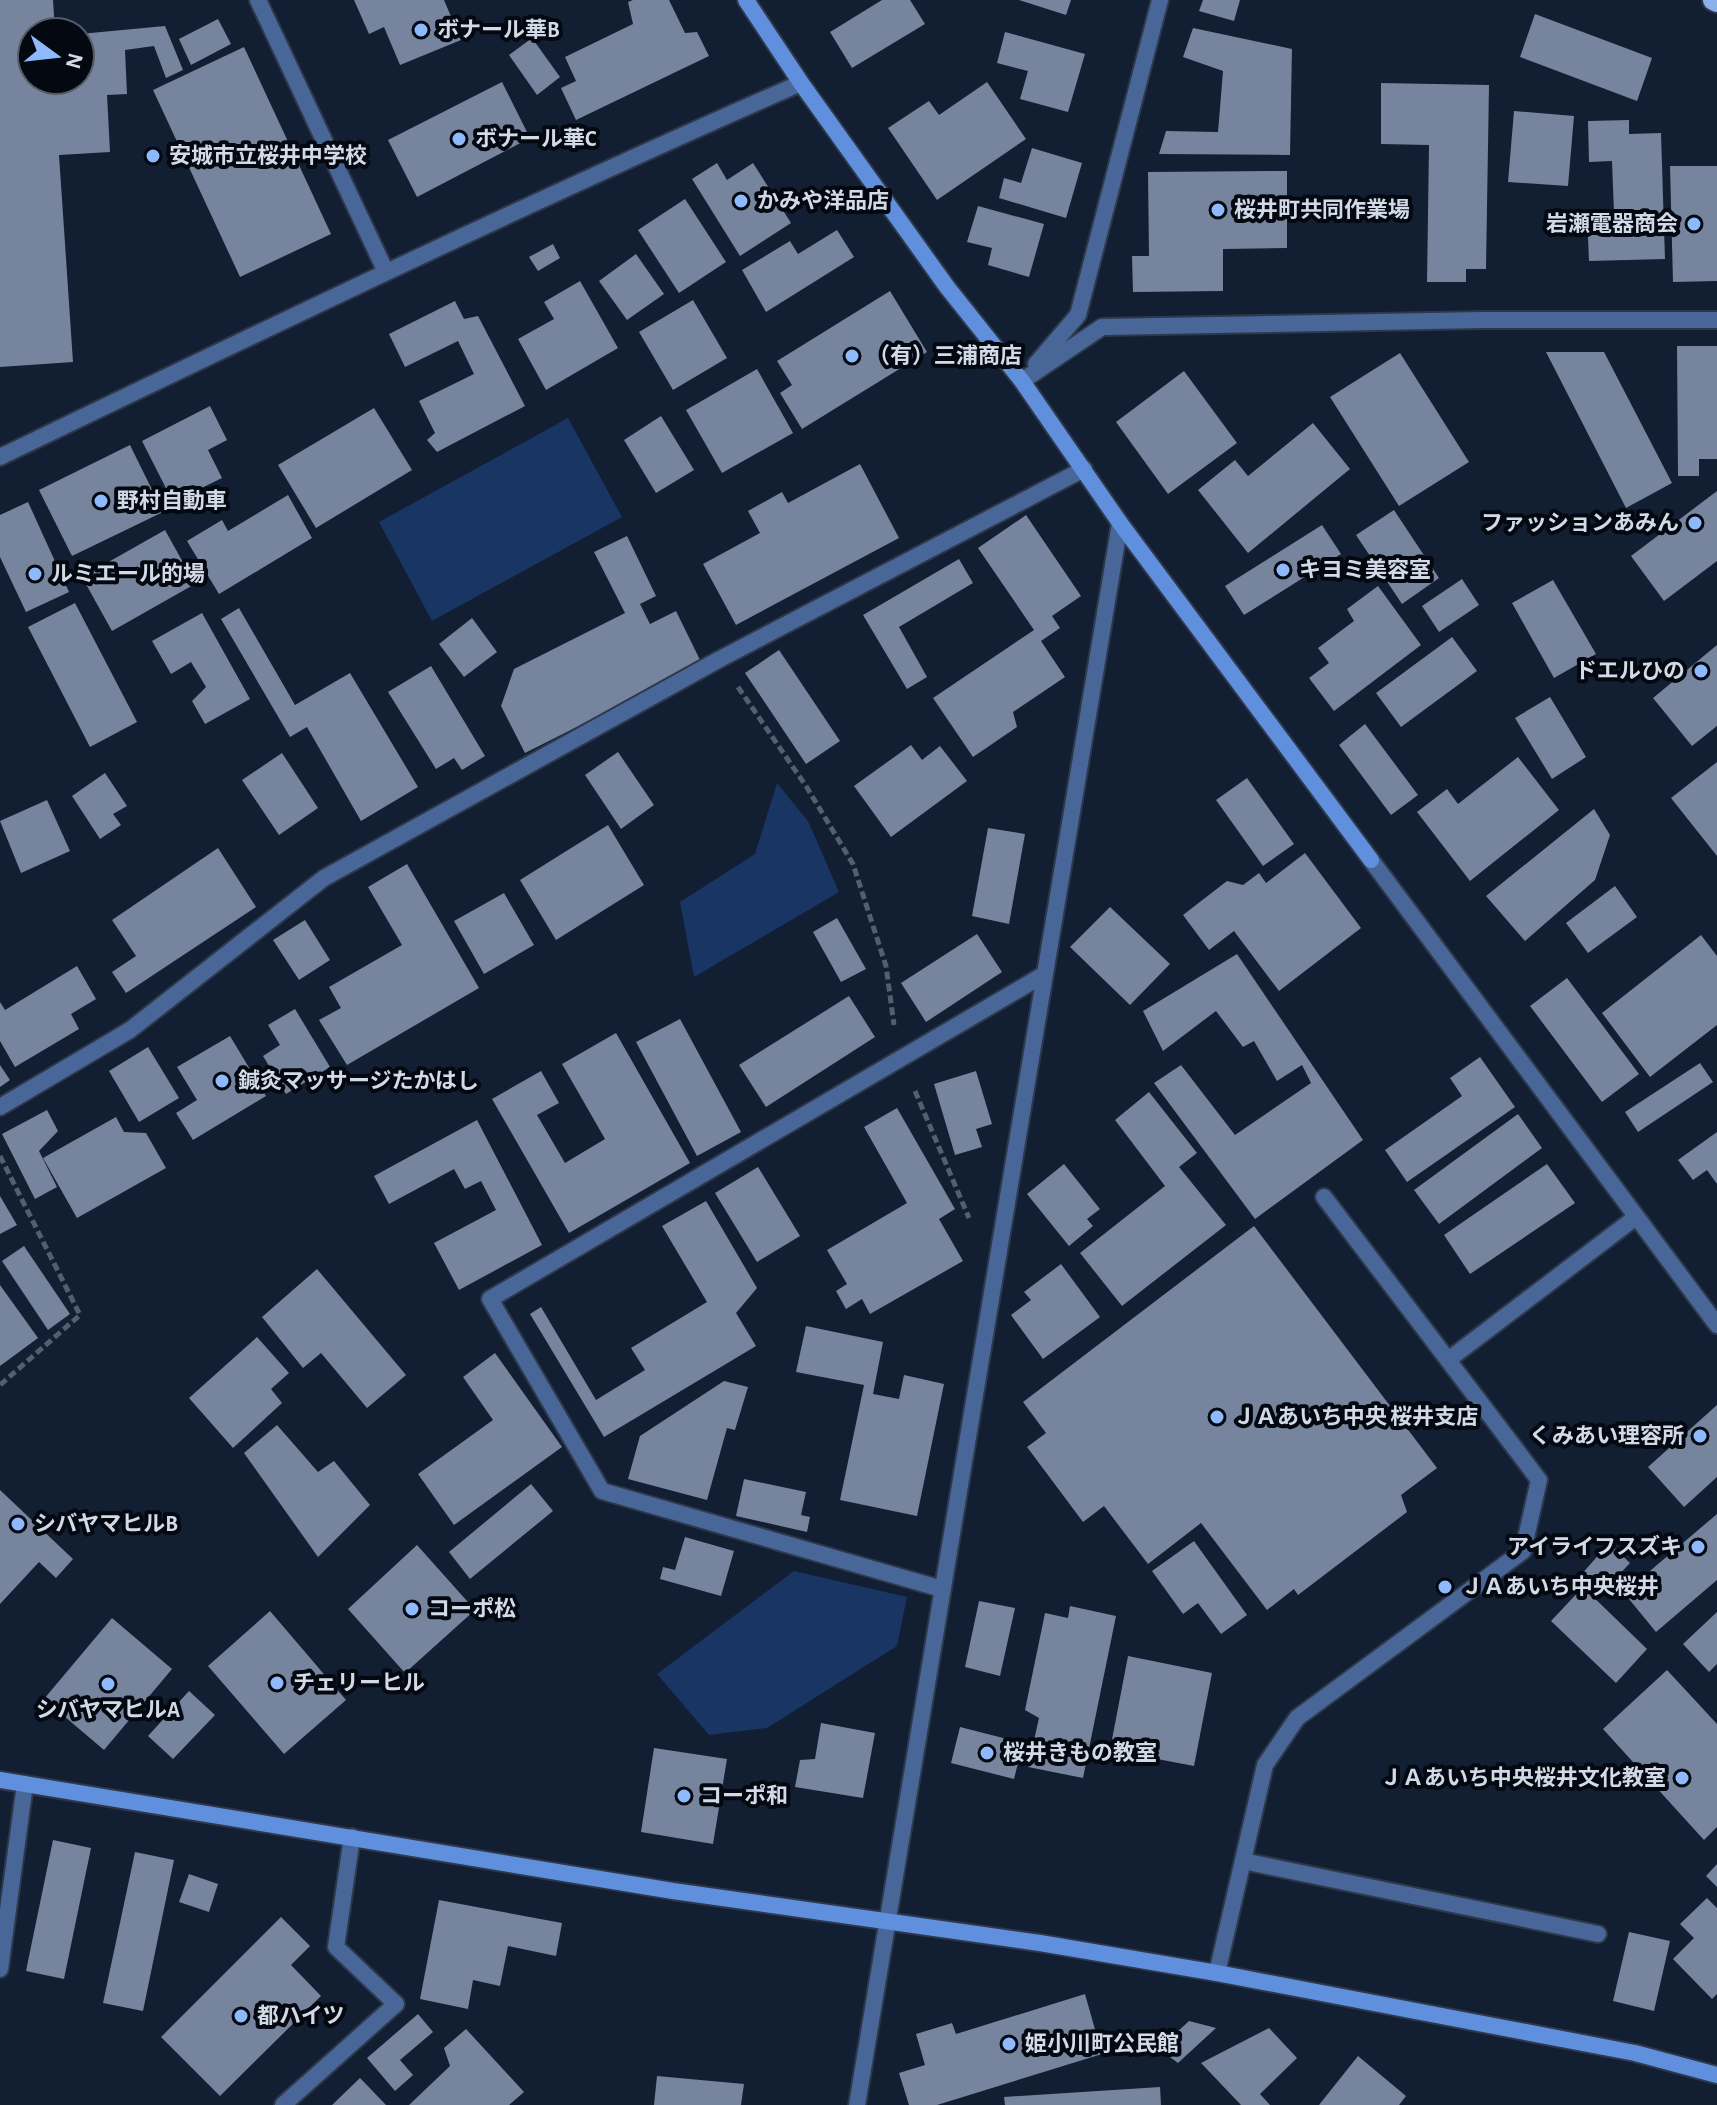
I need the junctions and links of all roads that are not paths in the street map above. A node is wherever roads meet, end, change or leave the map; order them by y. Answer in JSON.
{"nodes":[{"id":1,"x":258,"y":0,"type":"edge"},
{"id":2,"x":746,"y":0,"type":"edge"},
{"id":3,"x":1160,"y":0,"type":"edge"},
{"id":4,"x":801,"y":83,"type":"junction"},
{"id":5,"x":386,"y":272,"type":"junction"},
{"id":6,"x":1717,"y":320,"type":"edge"},
{"id":7,"x":1022,"y":381,"type":"junction"},
{"id":8,"x":0,"y":457,"type":"edge"},
{"id":9,"x":1084,"y":469,"type":"junction"},
{"id":10,"x":1120,"y":523,"type":"junction"},
{"id":11,"x":1045,"y":974,"type":"junction"},
{"id":12,"x":0,"y":1107,"type":"edge"},
{"id":13,"x":1324,"y":1197,"type":"dead end"},
{"id":14,"x":1636,"y":1217,"type":"junction"},
{"id":15,"x":1717,"y":1325,"type":"edge"},
{"id":16,"x":1448,"y":1360,"type":"junction"},
{"id":17,"x":942,"y":1589,"type":"junction"},
{"id":18,"x":0,"y":1780,"type":"edge"},
{"id":19,"x":25,"y":1784,"type":"junction"},
{"id":20,"x":352,"y":1837,"type":"junction"},
{"id":21,"x":1243,"y":1861,"type":"junction"},
{"id":22,"x":886,"y":1922,"type":"junction"},
{"id":23,"x":1598,"y":1934,"type":"dead end"},
{"id":24,"x":0,"y":1969,"type":"edge"},
{"id":25,"x":1217,"y":1973,"type":"junction"},
{"id":26,"x":1717,"y":2075,"type":"edge"},
{"id":27,"x":283,"y":2105,"type":"edge"},
{"id":28,"x":857,"y":2105,"type":"edge"}],
"edges":[{"from":1,"to":5,"type":"street"},
{"from":2,"to":4,"type":"street"},
{"from":3,"to":7,"type":"street"},
{"from":4,"to":5,"type":"street"},
{"from":4,"to":7,"type":"street"},
{"from":5,"to":8,"type":"street"},
{"from":6,"to":7,"type":"street"},
{"from":7,"to":9,"type":"street"},
{"from":9,"to":10,"type":"street"},
{"from":9,"to":12,"type":"street"},
{"from":10,"to":11,"type":"street"},
{"from":10,"to":14,"type":"street"},
{"from":11,"to":17,"type":"street"},
{"from":11,"to":17,"type":"street"},
{"from":13,"to":16,"type":"street"},
{"from":14,"to":15,"type":"street"},
{"from":14,"to":16,"type":"street"},
{"from":16,"to":21,"type":"street"},
{"from":17,"to":22,"type":"street"},
{"from":18,"to":19,"type":"street"},
{"from":19,"to":20,"type":"street"},
{"from":19,"to":24,"type":"street"},
{"from":20,"to":22,"type":"street"},
{"from":20,"to":27,"type":"street"},
{"from":21,"to":23,"type":"street"},
{"from":21,"to":25,"type":"street"},
{"from":22,"to":25,"type":"street"},
{"from":22,"to":28,"type":"street"},
{"from":25,"to":26,"type":"street"}]}
